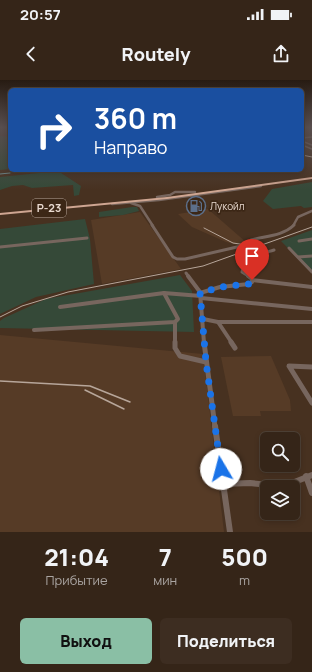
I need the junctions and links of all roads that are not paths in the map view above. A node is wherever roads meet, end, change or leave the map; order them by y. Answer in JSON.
{"nodes":[{"id":1,"x":312,"y":177,"type":"edge"},
{"id":2,"x":263,"y":185,"type":"junction"},
{"id":3,"x":145,"y":202,"type":"junction"},
{"id":4,"x":131,"y":203,"type":"junction"},
{"id":5,"x":112,"y":204,"type":"junction"},
{"id":6,"x":140,"y":206,"type":"junction"},
{"id":7,"x":312,"y":211,"type":"edge"},
{"id":8,"x":0,"y":213,"type":"edge"},
{"id":9,"x":87,"y":238,"type":"dead end"},
{"id":10,"x":311,"y":238,"type":"edge"},
{"id":11,"x":299,"y":241,"type":"dead end"},
{"id":12,"x":0,"y":248,"type":"edge"},
{"id":13,"x":288,"y":248,"type":"dead end"},
{"id":14,"x":274,"y":250,"type":"dead end"},
{"id":15,"x":312,"y":256,"type":"edge"},
{"id":16,"x":298,"y":257,"type":"junction"},
{"id":17,"x":312,"y":272,"type":"edge"},
{"id":18,"x":186,"y":273,"type":"dead end"},
{"id":19,"x":252,"y":280,"type":"junction"},
{"id":20,"x":312,"y":287,"type":"edge"},
{"id":21,"x":164,"y":293,"type":"junction"},
{"id":22,"x":201,"y":296,"type":"junction"},
{"id":23,"x":60,"y":307,"type":"dead end"},
{"id":24,"x":312,"y":309,"type":"edge"},
{"id":25,"x":203,"y":319,"type":"junction"},
{"id":26,"x":175,"y":322,"type":"junction"},
{"id":27,"x":218,"y":322,"type":"junction"},
{"id":28,"x":312,"y":322,"type":"edge"},
{"id":29,"x":34,"y":330,"type":"dead end"},
{"id":30,"x":235,"y":348,"type":"dead end"},
{"id":31,"x":206,"y":362,"type":"junction"},
{"id":32,"x":312,"y":367,"type":"edge"},
{"id":33,"x":312,"y":403,"type":"edge"},
{"id":34,"x":309,"y":475,"type":"edge"},
{"id":35,"x":224,"y":484,"type":"junction"},
{"id":36,"x":312,"y":493,"type":"edge"},
{"id":37,"x":230,"y":532,"type":"edge"}],
"edges":[{"from":1,"to":2,"type":"highway","number":"Р-23"},
{"from":1,"to":8,"type":"highway","number":"Р-23"},
{"from":2,"to":3,"type":"street"},
{"from":2,"to":5,"type":"highway","number":"Р-23"},
{"from":3,"to":4,"type":"street"},
{"from":3,"to":6,"type":"street"},
{"from":4,"to":5,"type":"street"},
{"from":4,"to":6,"type":"street"},
{"from":5,"to":8,"type":"highway","number":"Р-23"},
{"from":6,"to":7,"type":"street"},
{"from":9,"to":12,"type":"street"},
{"from":10,"to":11,"type":"street"},
{"from":13,"to":16,"type":"street"},
{"from":14,"to":19,"type":"street"},
{"from":15,"to":16,"type":"street"},
{"from":16,"to":17,"type":"street"},
{"from":18,"to":22,"type":"street"},
{"from":19,"to":20,"type":"street"},
{"from":19,"to":22,"type":"street"},
{"from":21,"to":22,"type":"street"},
{"from":21,"to":23,"type":"street"},
{"from":21,"to":26,"type":"street"},
{"from":22,"to":24,"type":"street"},
{"from":22,"to":25,"type":"street"},
{"from":25,"to":27,"type":"street"},
{"from":25,"to":31,"type":"street"},
{"from":26,"to":29,"type":"street"},
{"from":26,"to":31,"type":"street"},
{"from":27,"to":28,"type":"street"},
{"from":27,"to":30,"type":"street"},
{"from":31,"to":35,"type":"street"},
{"from":32,"to":33,"type":"street"},
{"from":34,"to":35,"type":"street"},
{"from":34,"to":36,"type":"street"},
{"from":35,"to":37,"type":"street"}]}
